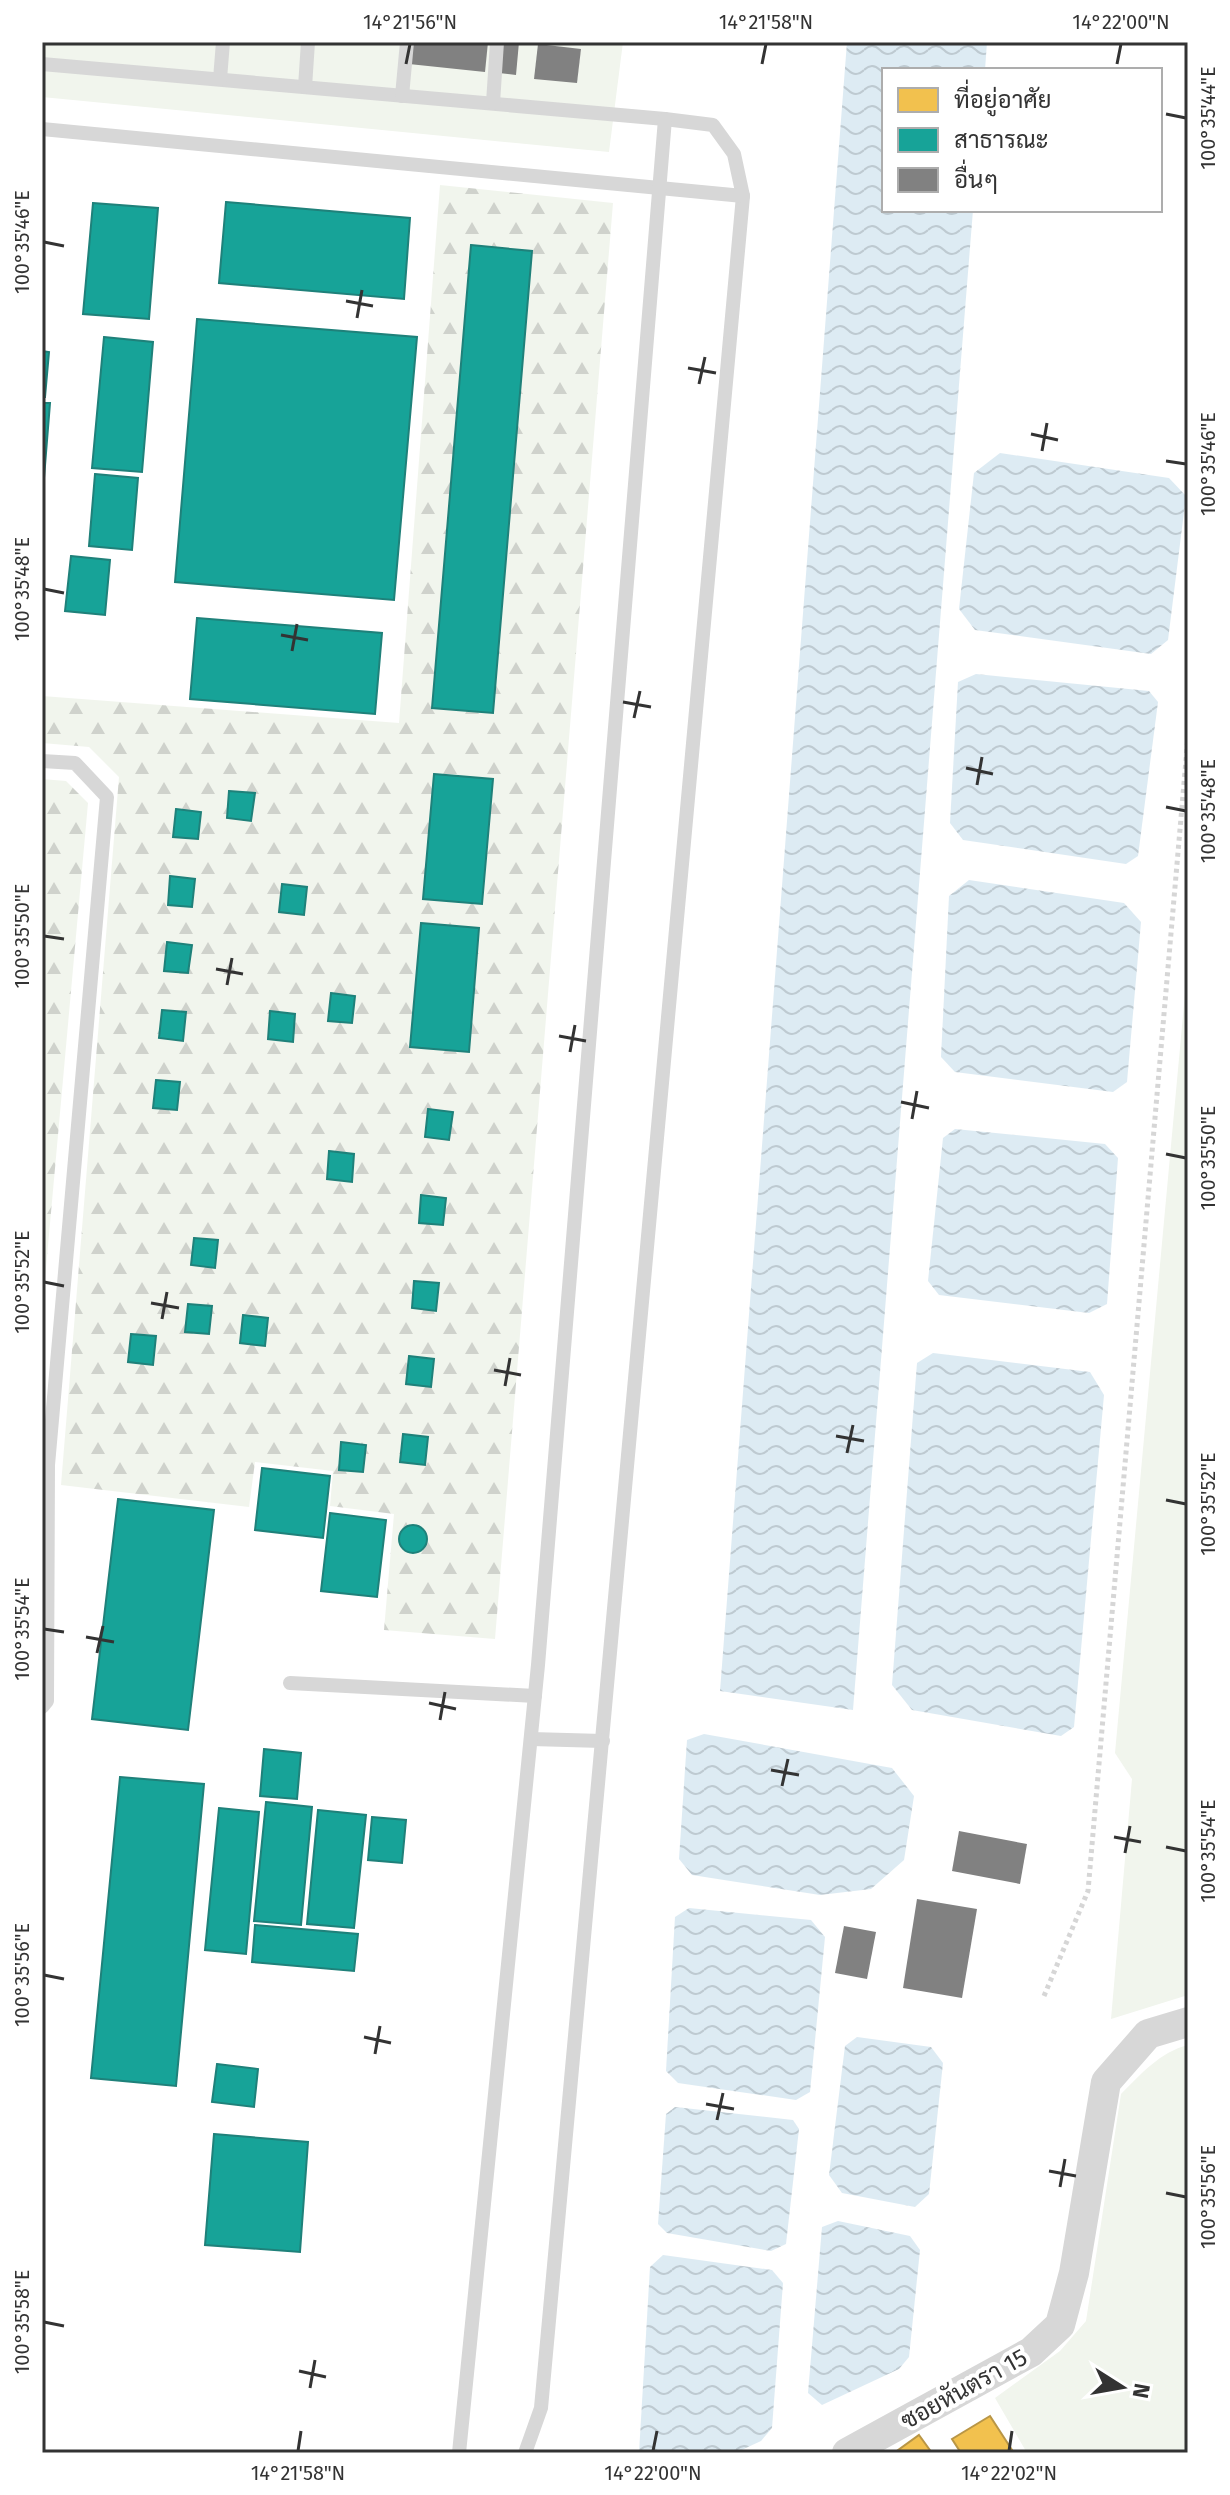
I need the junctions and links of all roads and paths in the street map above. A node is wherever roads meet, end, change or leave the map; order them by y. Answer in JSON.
{"nodes":[{"id":1,"x":223,"y":42,"type":"edge"},
{"id":2,"x":308,"y":42,"type":"edge"},
{"id":3,"x":407,"y":42,"type":"edge"},
{"id":4,"x":497,"y":42,"type":"edge"},
{"id":5,"x":42,"y":64,"type":"edge"},
{"id":6,"x":220,"y":79,"type":"junction"},
{"id":7,"x":305,"y":87,"type":"junction"},
{"id":8,"x":402,"y":96,"type":"junction"},
{"id":9,"x":493,"y":103,"type":"junction"},
{"id":10,"x":665,"y":119,"type":"junction"},
{"id":11,"x":42,"y":129,"type":"edge"},
{"id":12,"x":659,"y":188,"type":"junction"},
{"id":13,"x":743,"y":196,"type":"junction"},
{"id":14,"x":1188,"y":737,"type":"edge"},
{"id":15,"x":42,"y":761,"type":"edge"},
{"id":16,"x":45,"y":1465,"type":"edge"},
{"id":17,"x":290,"y":1683,"type":"dead end"},
{"id":18,"x":535,"y":1696,"type":"junction"},
{"id":19,"x":42,"y":1707,"type":"edge"},
{"id":20,"x":531,"y":1739,"type":"junction"},
{"id":21,"x":603,"y":1741,"type":"junction"},
{"id":22,"x":1044,"y":1996,"type":"dead end"},
{"id":23,"x":1188,"y":2022,"type":"edge"},
{"id":24,"x":459,"y":2453,"type":"edge"},
{"id":25,"x":525,"y":2453,"type":"edge"},
{"id":26,"x":847,"y":2453,"type":"edge"}],
"edges":[{"from":1,"to":6,"type":"lane"},
{"from":2,"to":7,"type":"lane"},
{"from":3,"to":8,"type":"lane"},
{"from":4,"to":9,"type":"lane"},
{"from":5,"to":6,"type":"lane"},
{"from":6,"to":7,"type":"lane"},
{"from":7,"to":8,"type":"lane"},
{"from":8,"to":9,"type":"lane"},
{"from":9,"to":10,"type":"lane"},
{"from":10,"to":12,"type":"lane"},
{"from":10,"to":13,"type":"lane"},
{"from":11,"to":12,"type":"lane"},
{"from":12,"to":13,"type":"lane"},
{"from":12,"to":18,"type":"lane"},
{"from":13,"to":21,"type":"lane"},
{"from":14,"to":22,"type":"path"},
{"from":15,"to":16,"type":"lane"},
{"from":16,"to":19,"type":"lane"},
{"from":17,"to":18,"type":"lane"},
{"from":18,"to":20,"type":"lane"},
{"from":20,"to":21,"type":"lane"},
{"from":20,"to":24,"type":"lane"},
{"from":21,"to":25,"type":"lane"},
{"from":23,"to":26,"type":"street","name":"ซอยหันตรา 15"}]}
